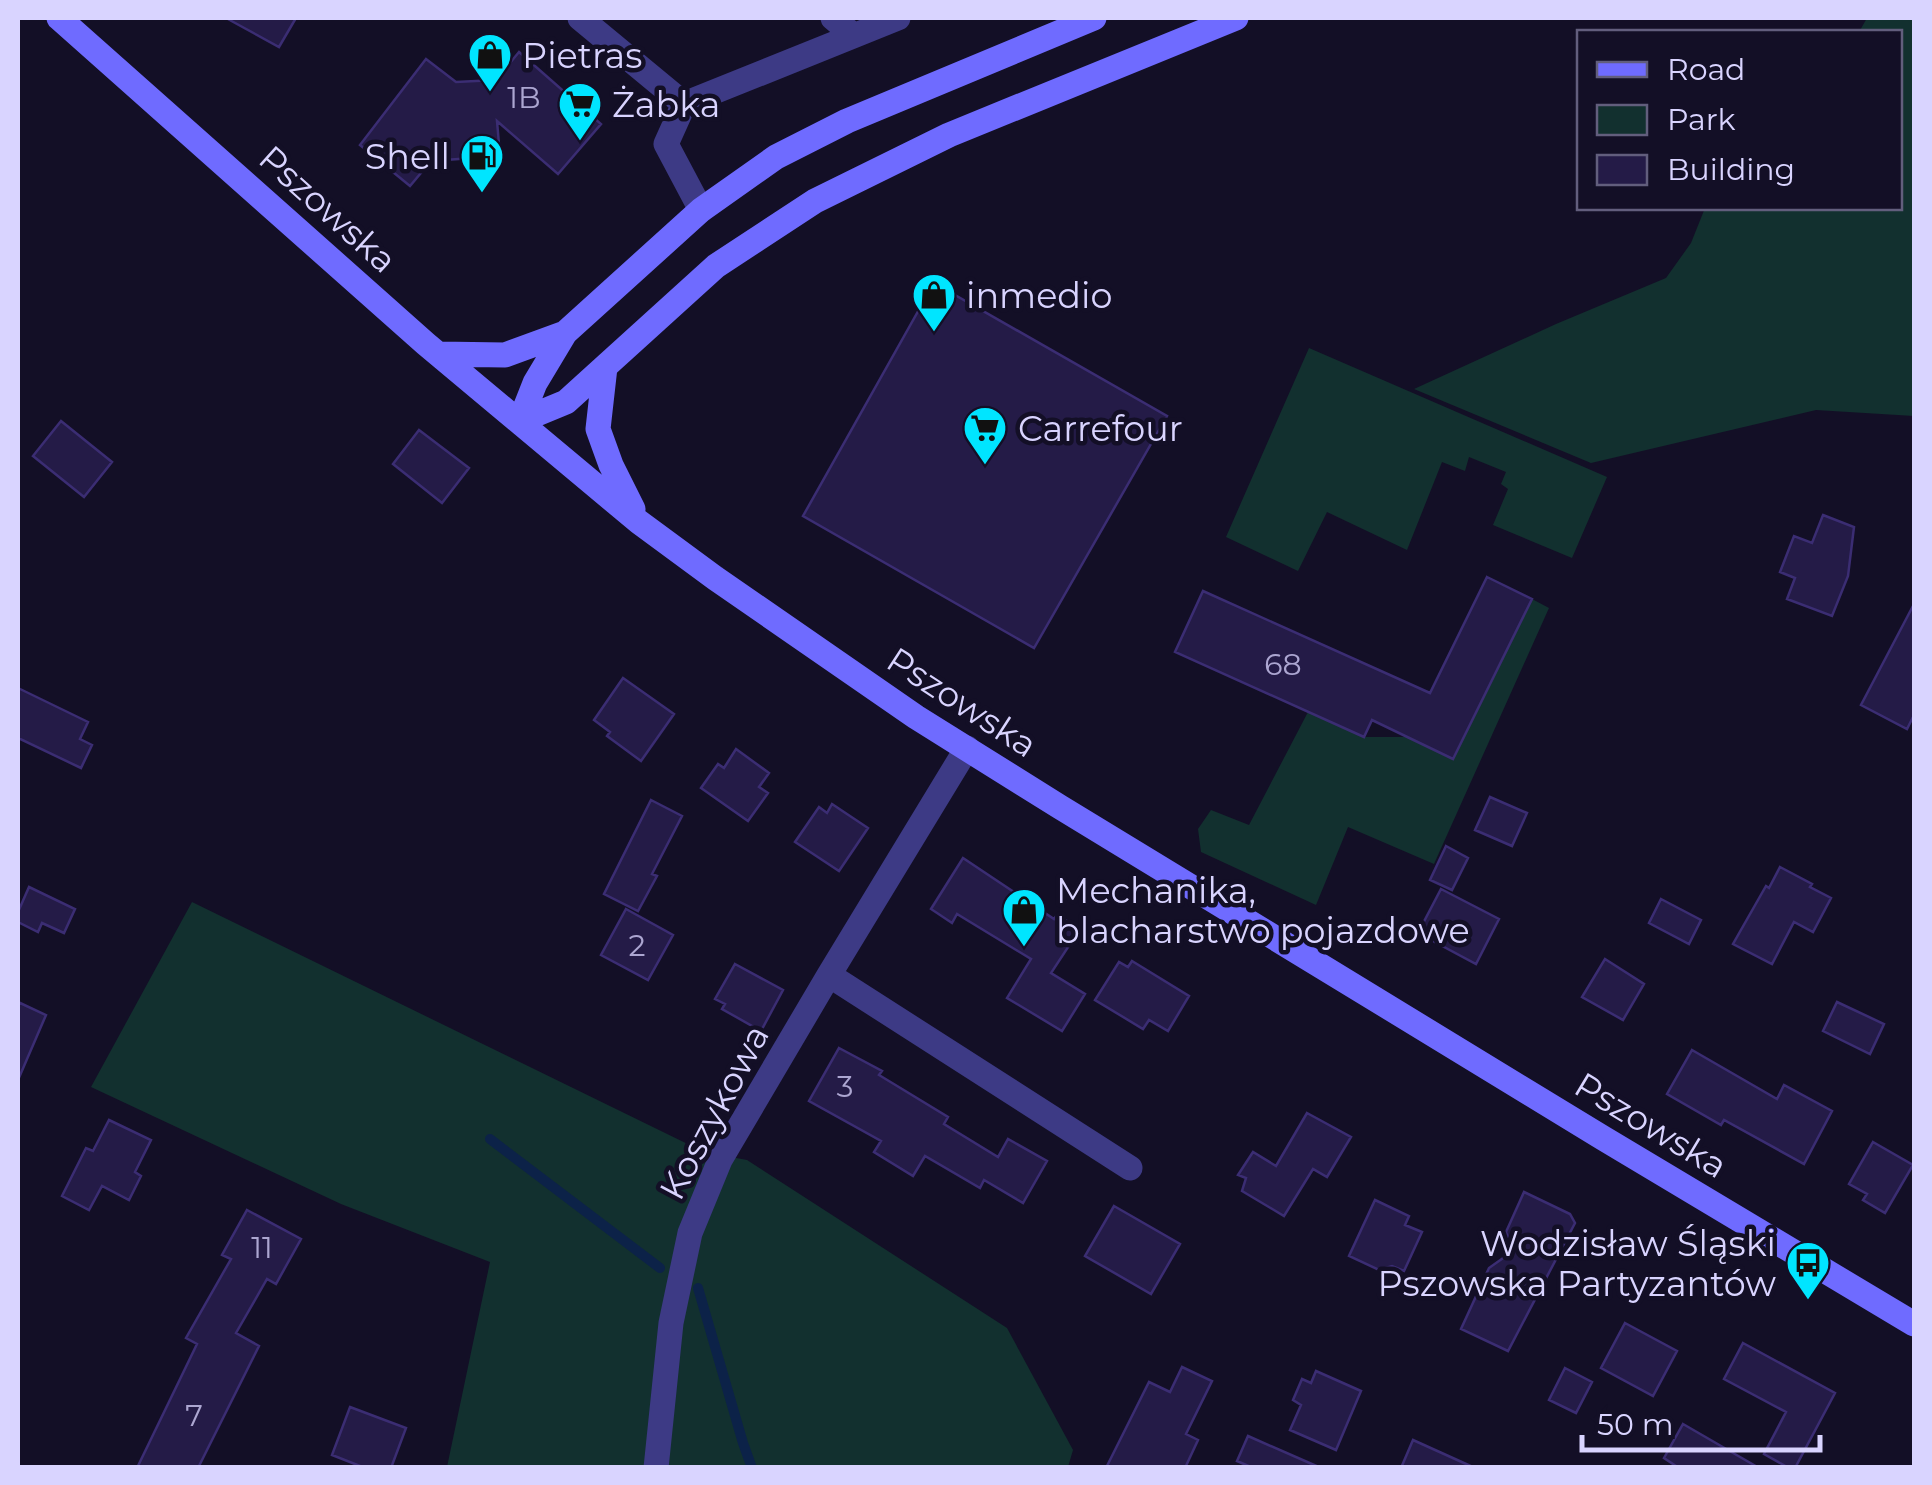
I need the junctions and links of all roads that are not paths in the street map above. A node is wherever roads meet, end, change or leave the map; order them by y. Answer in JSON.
{"nodes":[{"id":1,"x":59,"y":18,"type":"edge"},
{"id":2,"x":580,"y":18,"type":"edge"},
{"id":3,"x":833,"y":18,"type":"edge"},
{"id":4,"x":898,"y":18,"type":"edge"},
{"id":5,"x":1094,"y":18,"type":"edge"},
{"id":6,"x":1236,"y":18,"type":"edge"},
{"id":7,"x":854,"y":35,"type":"junction"},
{"id":8,"x":684,"y":104,"type":"junction"},
{"id":9,"x":701,"y":210,"type":"junction"},
{"id":10,"x":565,"y":333,"type":"junction"},
{"id":11,"x":439,"y":354,"type":"junction"},
{"id":12,"x":604,"y":368,"type":"junction"},
{"id":13,"x":520,"y":421,"type":"junction"},
{"id":14,"x":639,"y":522,"type":"junction"},
{"id":15,"x":967,"y":748,"type":"junction"},
{"id":16,"x":829,"y":975,"type":"junction"},
{"id":17,"x":1130,"y":1168,"type":"dead end"},
{"id":18,"x":1914,"y":1324,"type":"edge"},
{"id":19,"x":656,"y":1468,"type":"edge"}],
"edges":[{"from":1,"to":11,"type":"main road","name":"Pszowska"},
{"from":2,"to":8,"type":"street"},
{"from":3,"to":7,"type":"street"},
{"from":4,"to":7,"type":"street"},
{"from":5,"to":9,"type":"main road"},
{"from":6,"to":12,"type":"main road"},
{"from":7,"to":8,"type":"street"},
{"from":8,"to":9,"type":"street"},
{"from":9,"to":10,"type":"main road"},
{"from":10,"to":11,"type":"main road"},
{"from":10,"to":13,"type":"main road"},
{"from":11,"to":13,"type":"main road","name":"Pszowska"},
{"from":12,"to":13,"type":"main road"},
{"from":12,"to":14,"type":"main road"},
{"from":13,"to":14,"type":"main road","name":"Pszowska"},
{"from":14,"to":15,"type":"main road","name":"Pszowska"},
{"from":15,"to":16,"type":"street","name":"Koszykowa"},
{"from":15,"to":18,"type":"main road","name":"Pszowska"},
{"from":16,"to":17,"type":"street"},
{"from":16,"to":19,"type":"street","name":"Koszykowa"}]}
